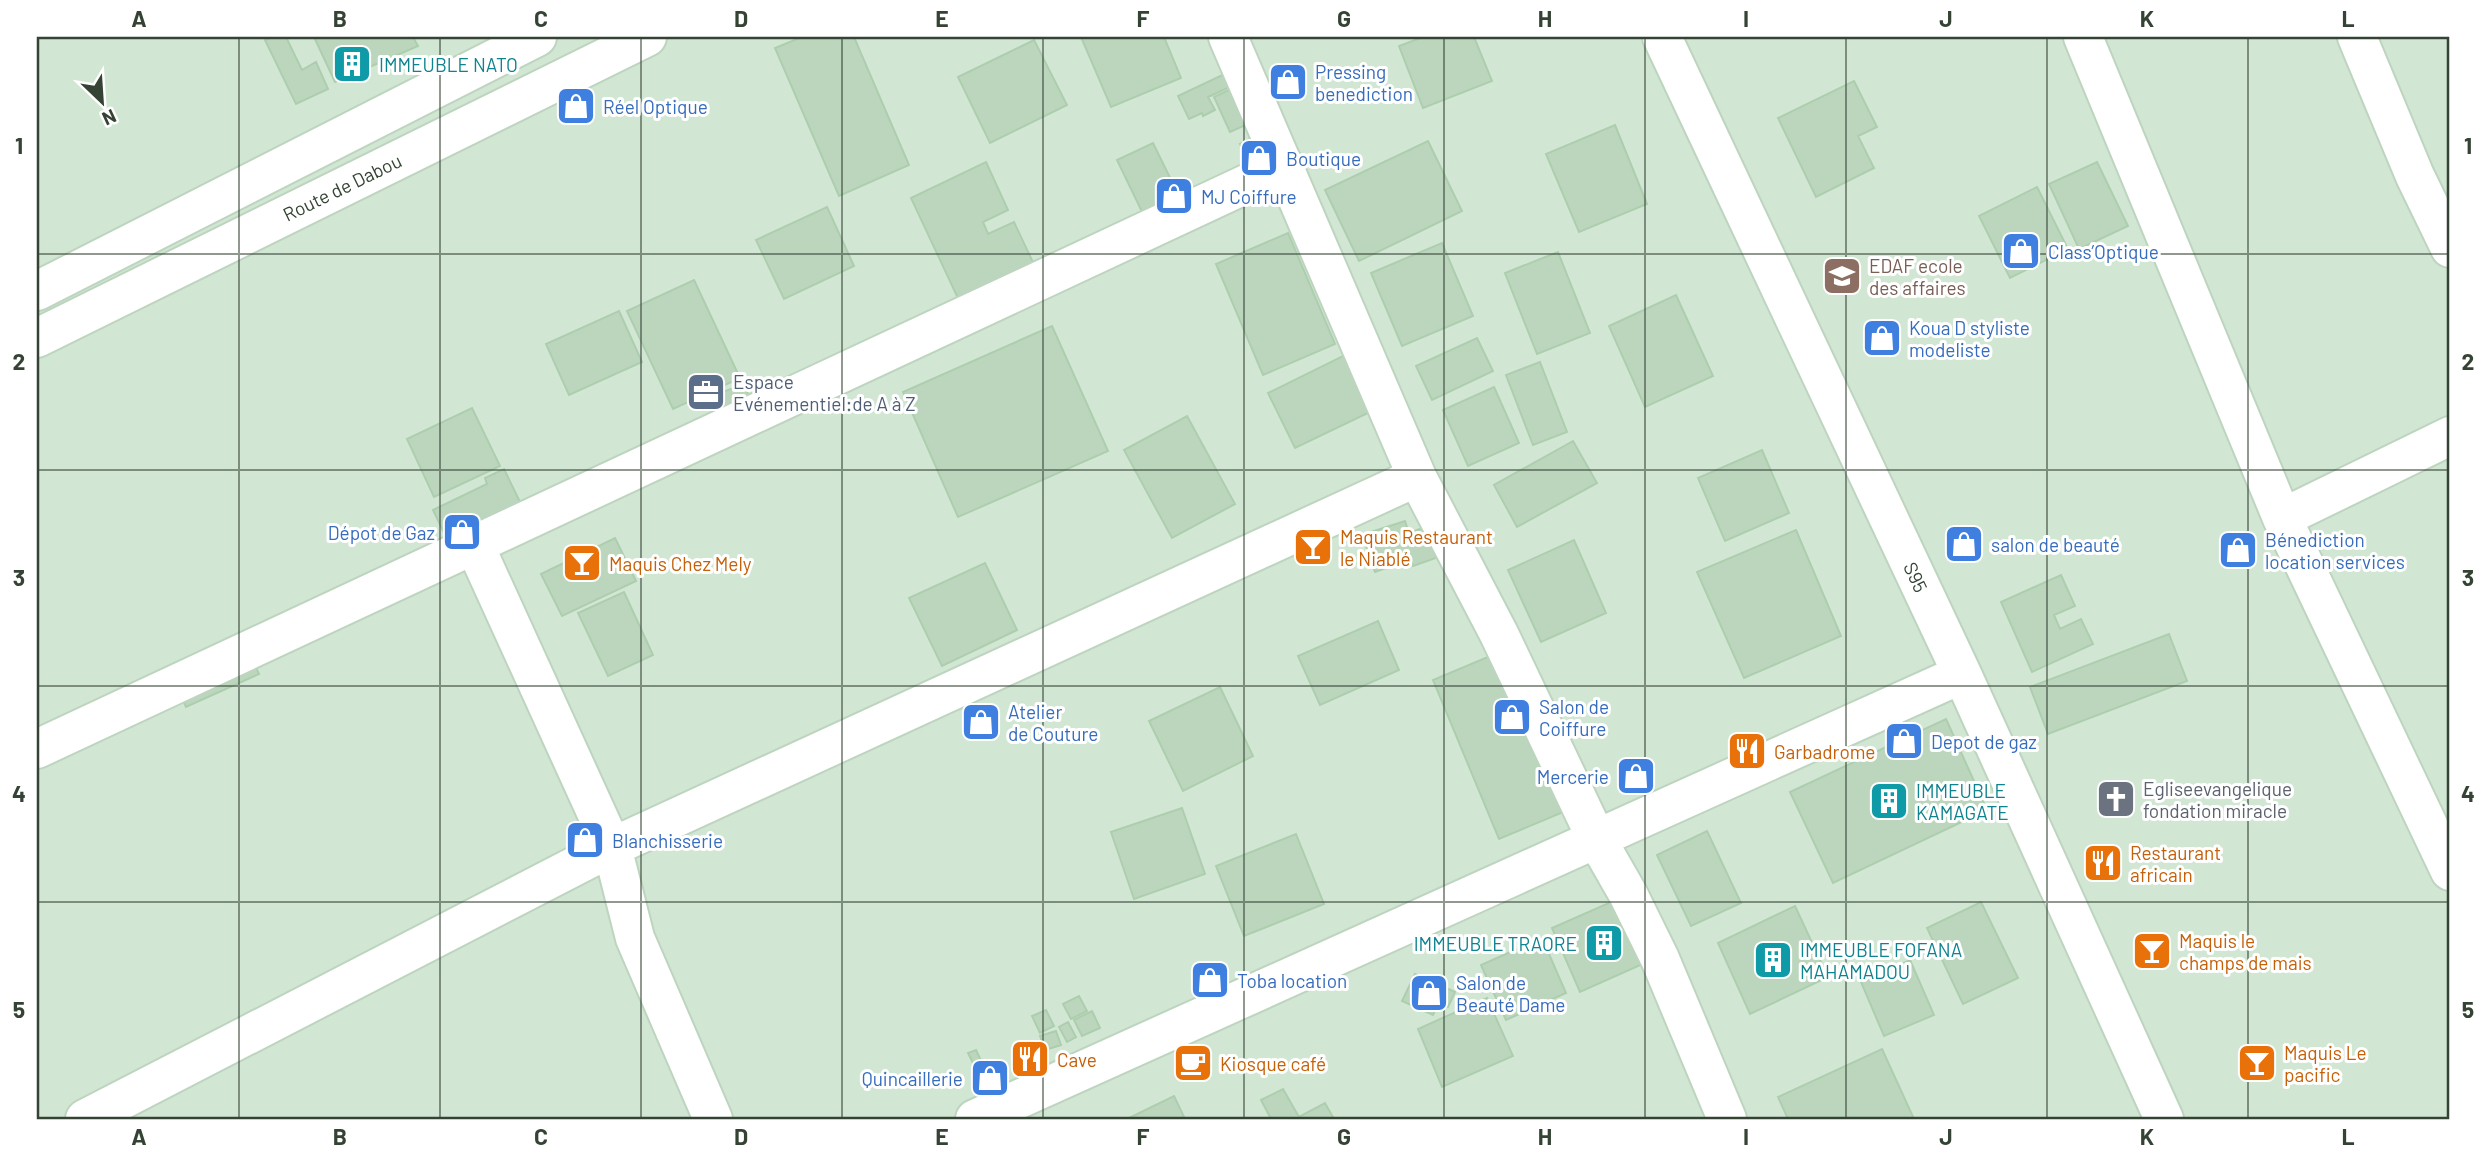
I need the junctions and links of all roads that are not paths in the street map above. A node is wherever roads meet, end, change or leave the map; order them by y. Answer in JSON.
{"nodes":[{"id":1,"x":537,"y":37,"type":"edge"},
{"id":2,"x":647,"y":37,"type":"edge"},
{"id":3,"x":1228,"y":37,"type":"edge"},
{"id":4,"x":1662,"y":37,"type":"edge"},
{"id":5,"x":2083,"y":37,"type":"edge"},
{"id":6,"x":2357,"y":37,"type":"edge"},
{"id":7,"x":1285,"y":166,"type":"junction"},
{"id":8,"x":2450,"y":248,"type":"edge"},
{"id":9,"x":37,"y":291,"type":"edge"},
{"id":10,"x":37,"y":338,"type":"edge"},
{"id":11,"x":2450,"y":436,"type":"edge"},
{"id":12,"x":1417,"y":477,"type":"junction"},
{"id":13,"x":2282,"y":519,"type":"junction"},
{"id":14,"x":474,"y":544,"type":"junction"},
{"id":15,"x":1962,"y":674,"type":"junction"},
{"id":16,"x":37,"y":749,"type":"edge"},
{"id":17,"x":1596,"y":838,"type":"junction"},
{"id":18,"x":612,"y":847,"type":"junction"},
{"id":19,"x":2450,"y":871,"type":"edge"},
{"id":20,"x":1718,"y":1116,"type":"edge"},
{"id":21,"x":85,"y":1119,"type":"edge"},
{"id":22,"x":713,"y":1119,"type":"edge"},
{"id":23,"x":975,"y":1119,"type":"edge"},
{"id":24,"x":2164,"y":1119,"type":"edge"}],
"edges":[{"from":1,"to":9,"type":"street"},
{"from":2,"to":10,"type":"street","name":"Route de Dabou"},
{"from":3,"to":7,"type":"street"},
{"from":4,"to":15,"type":"street","name":"S95"},
{"from":5,"to":13,"type":"street"},
{"from":6,"to":8,"type":"street"},
{"from":7,"to":12,"type":"street"},
{"from":7,"to":14,"type":"street"},
{"from":11,"to":13,"type":"street"},
{"from":12,"to":17,"type":"street"},
{"from":12,"to":18,"type":"street"},
{"from":13,"to":19,"type":"street"},
{"from":14,"to":16,"type":"street"},
{"from":14,"to":18,"type":"street"},
{"from":15,"to":17,"type":"street"},
{"from":15,"to":24,"type":"street","name":"S95"},
{"from":17,"to":20,"type":"street"},
{"from":17,"to":23,"type":"street"},
{"from":18,"to":21,"type":"street"},
{"from":18,"to":22,"type":"street"}]}
